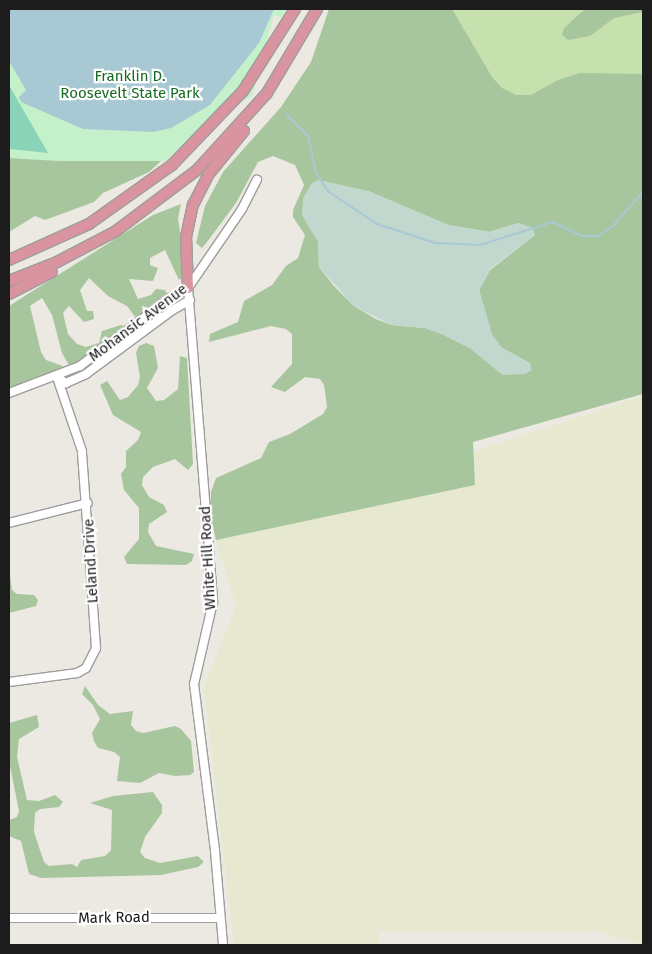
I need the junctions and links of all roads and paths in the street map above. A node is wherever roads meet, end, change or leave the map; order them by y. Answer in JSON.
{"nodes":[{"id":1,"x":295,"y":9,"type":"edge"},
{"id":2,"x":316,"y":9,"type":"edge"},
{"id":3,"x":279,"y":76,"type":"junction"},
{"id":4,"x":257,"y":180,"type":"dead end"},
{"id":5,"x":83,"y":249,"type":"junction"},
{"id":6,"x":9,"y":260,"type":"edge"},
{"id":7,"x":9,"y":282,"type":"edge"},
{"id":8,"x":188,"y":288,"type":"junction"},
{"id":9,"x":9,"y":294,"type":"edge"},
{"id":10,"x":190,"y":300,"type":"junction"},
{"id":11,"x":57,"y":377,"type":"junction"},
{"id":12,"x":9,"y":393,"type":"edge"},
{"id":13,"x":88,"y":503,"type":"junction"},
{"id":14,"x":9,"y":523,"type":"edge"},
{"id":15,"x":9,"y":682,"type":"edge"},
{"id":16,"x":9,"y":918,"type":"edge"},
{"id":17,"x":220,"y":918,"type":"junction"},
{"id":18,"x":223,"y":945,"type":"edge"}],
"edges":[{"from":1,"to":6,"type":"highway"},
{"from":2,"to":3,"type":"highway"},
{"from":3,"to":5,"type":"highway"},
{"from":3,"to":8,"type":"highway"},
{"from":4,"to":8,"type":"street","name":"Mohansic Avenue"},
{"from":5,"to":7,"type":"highway"},
{"from":5,"to":9,"type":"highway"},
{"from":8,"to":10,"type":"street","name":"White Hill Road"},
{"from":8,"to":11,"type":"street","name":"Mohansic Avenue"},
{"from":10,"to":11,"type":"street","name":"Mohansic Avenue"},
{"from":10,"to":17,"type":"street","name":"White Hill Road"},
{"from":11,"to":12,"type":"street","name":"Mohansic Avenue"},
{"from":11,"to":13,"type":"street","name":"Leland Drive"},
{"from":13,"to":14,"type":"street"},
{"from":13,"to":15,"type":"street","name":"Leland Drive"},
{"from":16,"to":17,"type":"street","name":"Mark Road"},
{"from":17,"to":18,"type":"street","name":"White Hill Road"}]}
